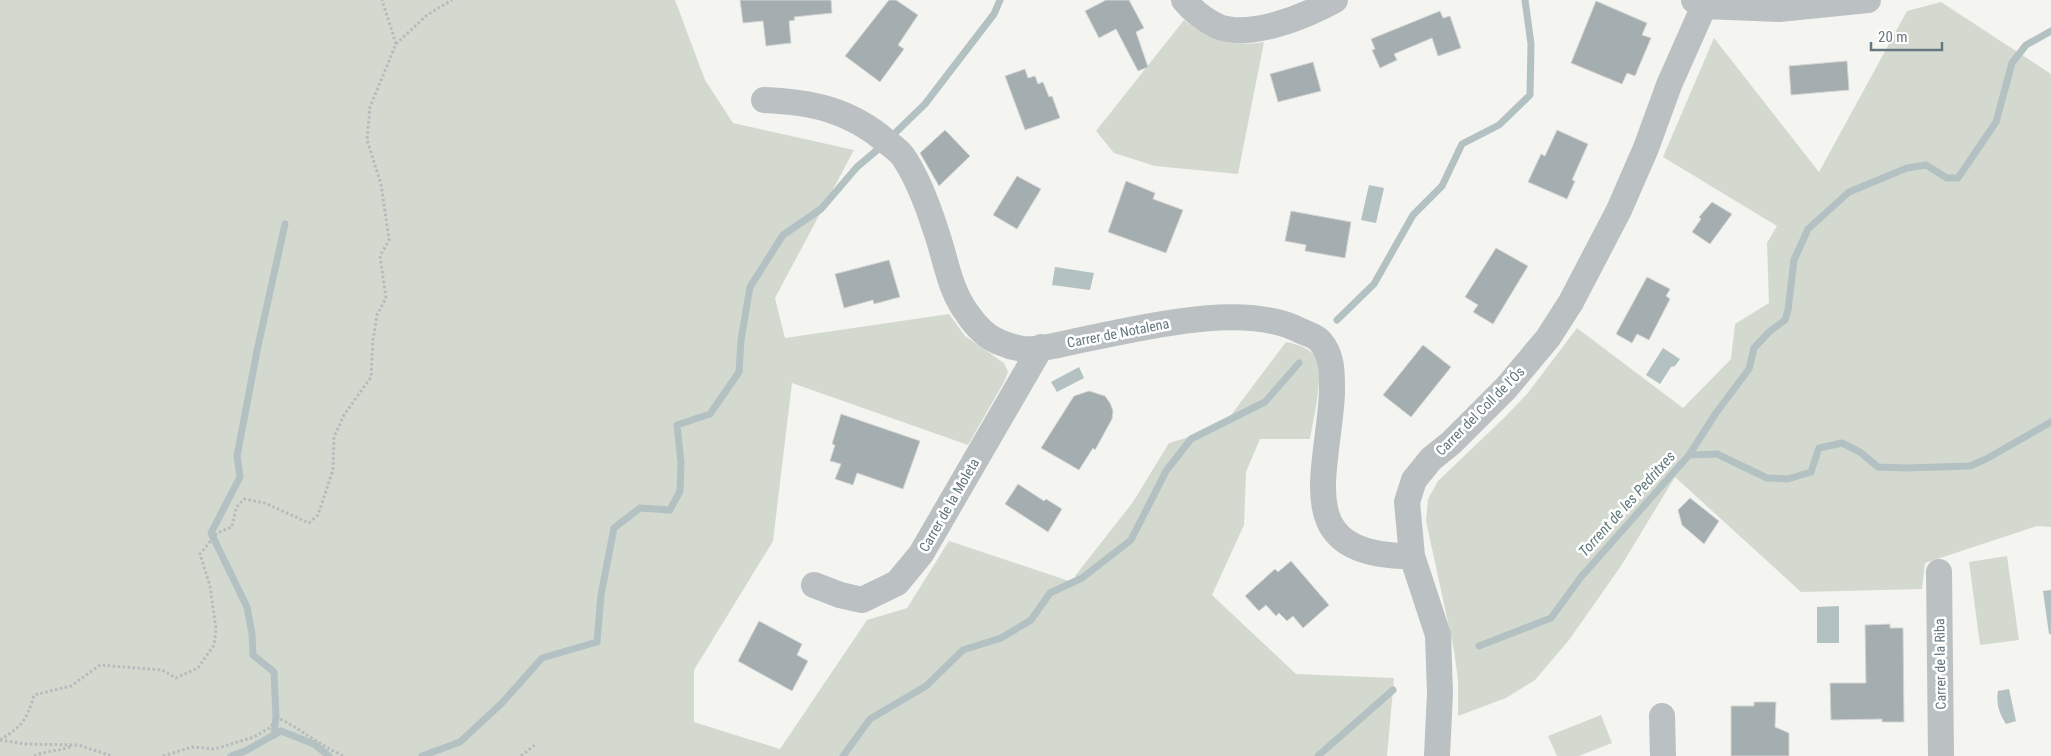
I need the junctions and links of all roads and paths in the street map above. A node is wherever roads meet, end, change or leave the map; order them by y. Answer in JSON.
{"nodes":[{"id":1,"x":382,"y":0,"type":"edge"},
{"id":2,"x":452,"y":0,"type":"edge"},
{"id":3,"x":1184,"y":0,"type":"edge"},
{"id":4,"x":1335,"y":0,"type":"edge"},
{"id":5,"x":1868,"y":0,"type":"edge"},
{"id":6,"x":1699,"y":3,"type":"edge"},
{"id":7,"x":396,"y":44,"type":"junction"},
{"id":8,"x":764,"y":100,"type":"dead end"},
{"id":9,"x":1041,"y":347,"type":"junction"},
{"id":10,"x":1412,"y":556,"type":"junction"},
{"id":11,"x":1939,"y":572,"type":"dead end"},
{"id":12,"x":814,"y":585,"type":"dead end"},
{"id":13,"x":1662,"y":716,"type":"dead end"},
{"id":14,"x":536,"y":744,"type":"dead end"},
{"id":15,"x":71,"y":746,"type":"junction"},
{"id":16,"x":34,"y":756,"type":"edge"},
{"id":17,"x":112,"y":756,"type":"edge"},
{"id":18,"x":163,"y":756,"type":"edge"},
{"id":19,"x":344,"y":756,"type":"edge"},
{"id":20,"x":522,"y":756,"type":"edge"},
{"id":21,"x":1437,"y":756,"type":"edge"},
{"id":22,"x":1663,"y":756,"type":"edge"},
{"id":23,"x":1941,"y":756,"type":"edge"}],
"edges":[{"from":1,"to":7,"type":"path"},
{"from":2,"to":7,"type":"path"},
{"from":3,"to":4,"type":"street"},
{"from":5,"to":6,"type":"street"},
{"from":6,"to":10,"type":"street","name":"Carrer del Coll de l'Ós"},
{"from":7,"to":15,"type":"path"},
{"from":8,"to":9,"type":"street","name":"Carrer de Notalena"},
{"from":9,"to":10,"type":"street","name":"Carrer de Notalena"},
{"from":9,"to":12,"type":"street","name":"Carrer de la Moleta"},
{"from":10,"to":21,"type":"street","name":"Carrer del Coll de l'Ós"},
{"from":11,"to":23,"type":"street","name":"Carrer de la Riba"},
{"from":13,"to":22,"type":"street"},
{"from":14,"to":20,"type":"path"},
{"from":15,"to":16,"type":"path"},
{"from":15,"to":17,"type":"path"},
{"from":18,"to":19,"type":"path"}]}
